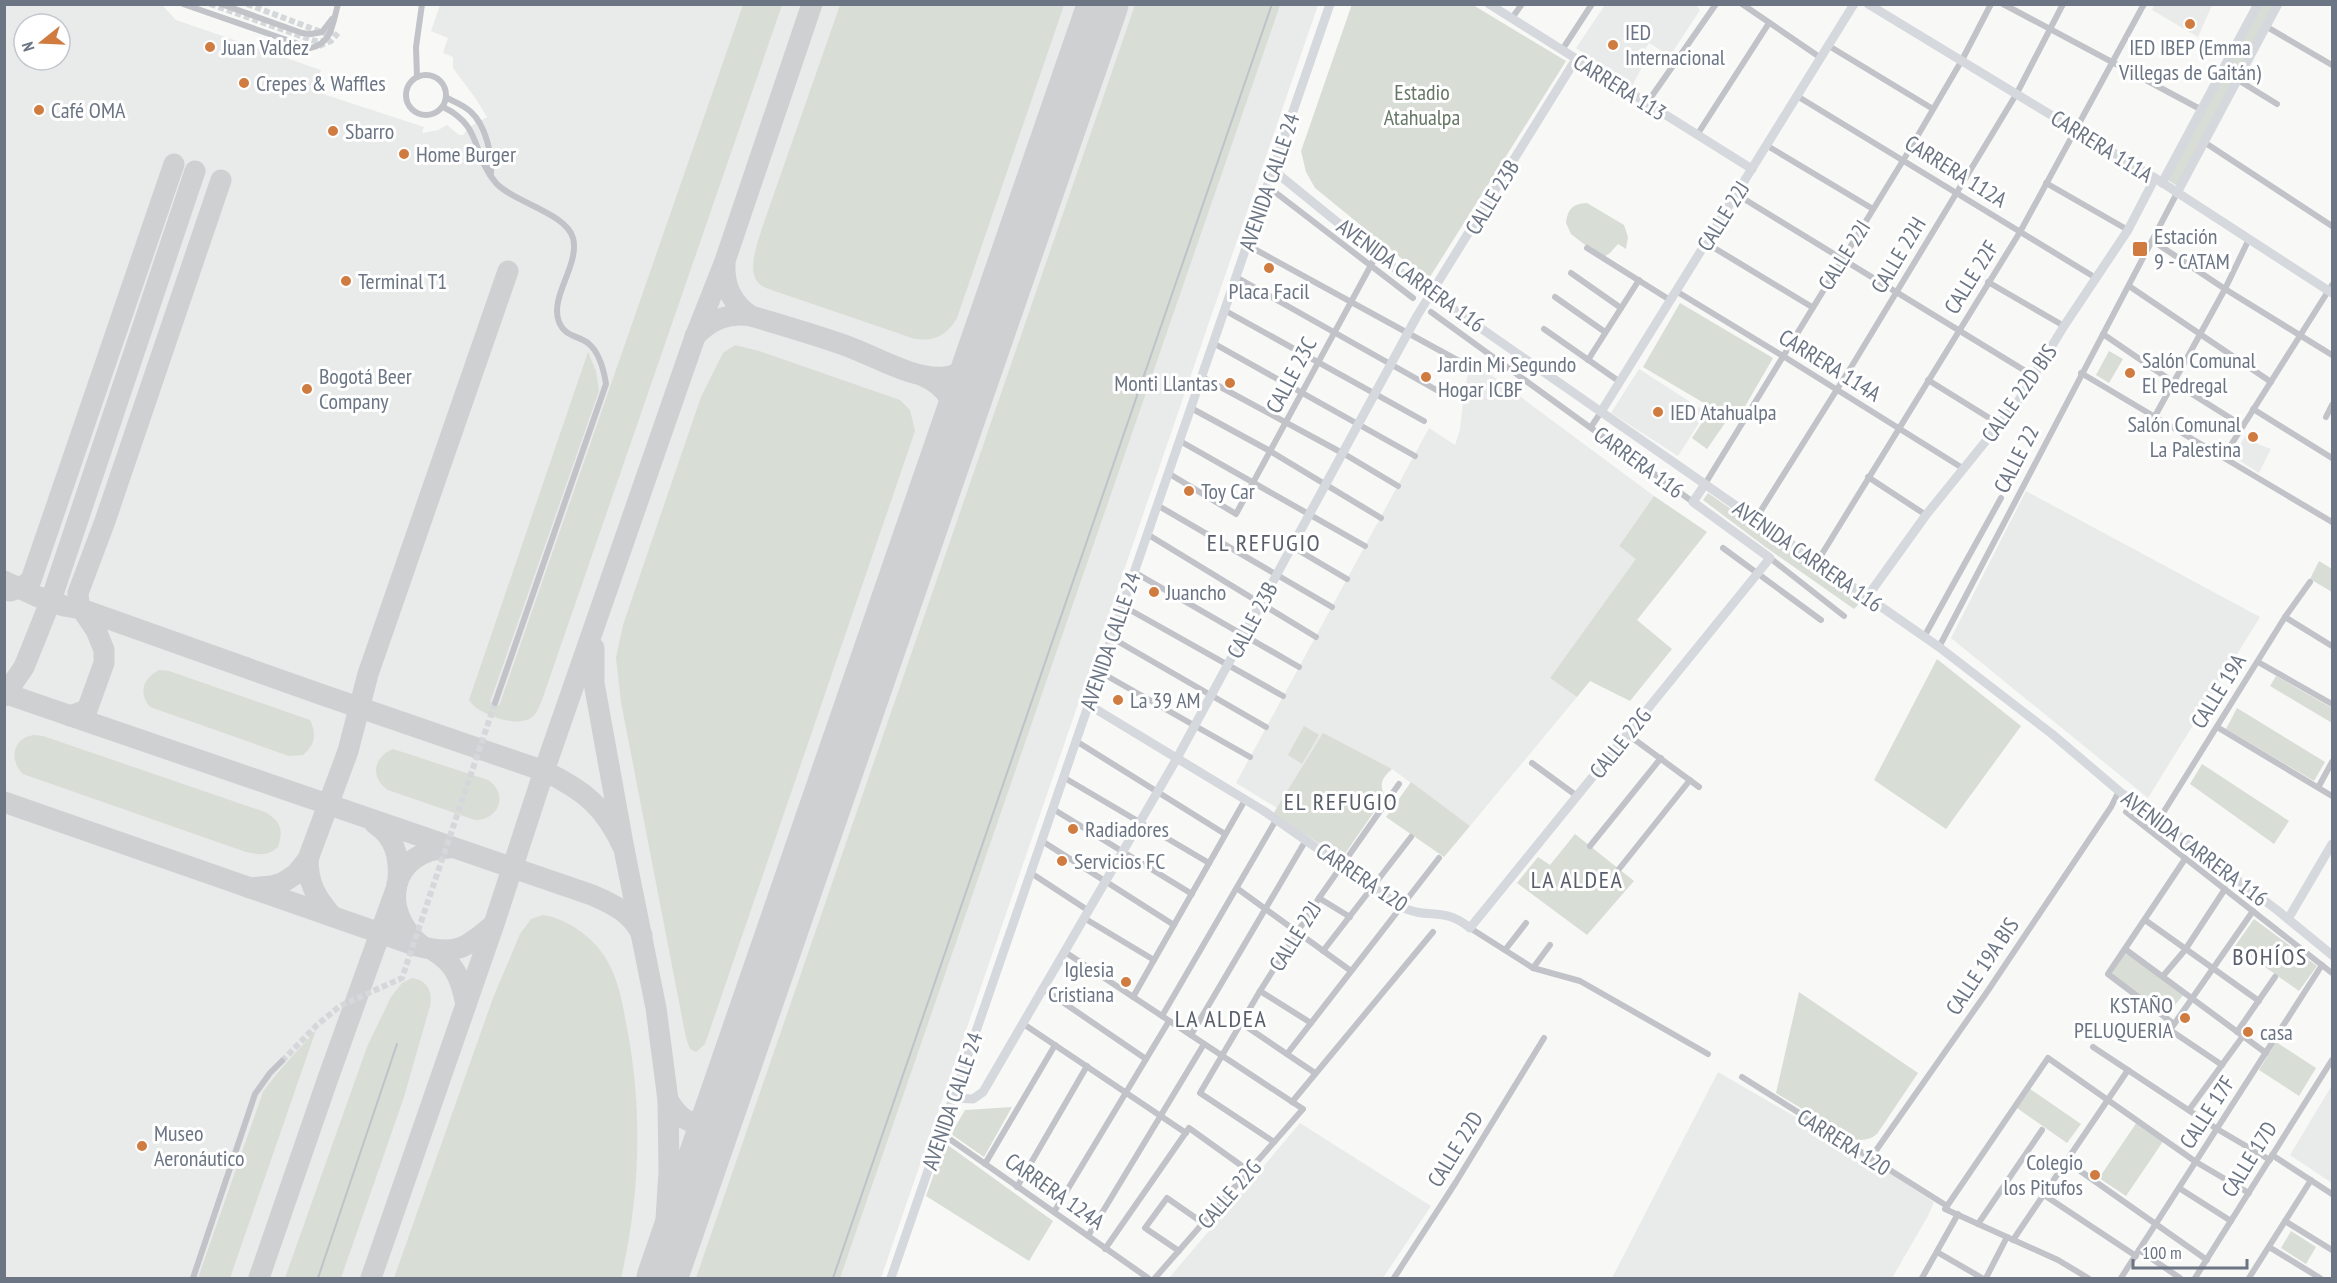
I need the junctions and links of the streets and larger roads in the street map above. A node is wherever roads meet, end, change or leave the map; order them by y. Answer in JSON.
{"nodes":[{"id":1,"x":183,"y":4,"type":"edge"},
{"id":2,"x":221,"y":4,"type":"edge"},
{"id":3,"x":422,"y":4,"type":"edge"},
{"id":4,"x":1330,"y":4,"type":"edge"},
{"id":5,"x":1489,"y":4,"type":"edge"},
{"id":6,"x":1522,"y":4,"type":"edge"},
{"id":7,"x":1592,"y":4,"type":"edge"},
{"id":8,"x":1716,"y":4,"type":"edge"},
{"id":9,"x":1742,"y":4,"type":"edge"},
{"id":10,"x":1854,"y":4,"type":"edge"},
{"id":11,"x":1868,"y":4,"type":"edge"},
{"id":12,"x":1990,"y":4,"type":"edge"},
{"id":13,"x":2003,"y":4,"type":"edge"},
{"id":14,"x":2063,"y":4,"type":"edge"},
{"id":15,"x":2144,"y":4,"type":"edge"},
{"id":16,"x":2258,"y":4,"type":"edge"},
{"id":17,"x":2278,"y":4,"type":"edge"},
{"id":18,"x":338,"y":6,"type":"edge"},
{"id":19,"x":1512,"y":18,"type":"junction"},
{"id":20,"x":1769,"y":23,"type":"junction"},
{"id":21,"x":2266,"y":27,"type":"junction"},
{"id":22,"x":2050,"y":30,"type":"junction"},
{"id":23,"x":1829,"y":46,"type":"junction"},
{"id":24,"x":1562,"y":50,"type":"junction"},
{"id":25,"x":1821,"y":58,"type":"junction"},
{"id":26,"x":1576,"y":59,"type":"junction"},
{"id":27,"x":1962,"y":60,"type":"junction"},
{"id":28,"x":2113,"y":64,"type":"junction"},
{"id":29,"x":2332,"y":65,"type":"edge"},
{"id":30,"x":417,"y":77,"type":"junction"},
{"id":31,"x":2238,"y":80,"type":"junction"},
{"id":32,"x":2017,"y":93,"type":"junction"},
{"id":33,"x":1797,"y":96,"type":"junction"},
{"id":34,"x":447,"y":98,"type":"junction"},
{"id":35,"x":1647,"y":103,"type":"junction"},
{"id":36,"x":2277,"y":104,"type":"dead end"},
{"id":37,"x":443,"y":107,"type":"junction"},
{"id":38,"x":1933,"y":109,"type":"junction"},
{"id":39,"x":2202,"y":110,"type":"junction"},
{"id":40,"x":2076,"y":129,"type":"junction"},
{"id":41,"x":1697,"y":135,"type":"junction"},
{"id":42,"x":2204,"y":142,"type":"junction"},
{"id":43,"x":1766,"y":145,"type":"junction"},
{"id":44,"x":1904,"y":159,"type":"junction"},
{"id":45,"x":1752,"y":169,"type":"junction"},
{"id":46,"x":1273,"y":170,"type":"junction"},
{"id":47,"x":491,"y":173,"type":"junction"},
{"id":48,"x":2159,"y":181,"type":"junction"},
{"id":49,"x":2046,"y":183,"type":"junction"},
{"id":50,"x":1267,"y":186,"type":"junction"},
{"id":51,"x":1957,"y":193,"type":"junction"},
{"id":52,"x":2177,"y":193,"type":"junction"},
{"id":53,"x":1736,"y":194,"type":"junction"},
{"id":54,"x":1873,"y":209,"type":"junction"},
{"id":55,"x":2332,"y":226,"type":"edge"},
{"id":56,"x":2128,"y":230,"type":"junction"},
{"id":57,"x":2020,"y":232,"type":"junction"},
{"id":58,"x":2249,"y":239,"type":"junction"},
{"id":59,"x":2153,"y":241,"type":"junction"},
{"id":60,"x":1706,"y":243,"type":"junction"},
{"id":61,"x":1247,"y":245,"type":"junction"},
{"id":62,"x":1587,"y":248,"type":"dead end"},
{"id":63,"x":1377,"y":254,"type":"junction"},
{"id":64,"x":1842,"y":259,"type":"junction"},
{"id":65,"x":1370,"y":266,"type":"junction"},
{"id":66,"x":1571,"y":273,"type":"dead end"},
{"id":67,"x":1236,"y":277,"type":"junction"},
{"id":68,"x":2096,"y":278,"type":"junction"},
{"id":69,"x":1639,"y":280,"type":"junction"},
{"id":70,"x":1988,"y":282,"type":"junction"},
{"id":71,"x":2129,"y":286,"type":"junction"},
{"id":72,"x":2225,"y":289,"type":"junction"},
{"id":73,"x":2331,"y":289,"type":"edge"},
{"id":74,"x":1676,"y":291,"type":"junction"},
{"id":75,"x":1897,"y":292,"type":"junction"},
{"id":76,"x":1432,"y":294,"type":"junction"},
{"id":77,"x":1555,"y":297,"type":"dead end"},
{"id":78,"x":1413,"y":298,"type":"dead end"},
{"id":79,"x":1670,"y":300,"type":"junction"},
{"id":80,"x":1351,"y":302,"type":"junction"},
{"id":81,"x":1812,"y":307,"type":"junction"},
{"id":82,"x":1621,"y":308,"type":"junction"},
{"id":83,"x":1224,"y":310,"type":"junction"},
{"id":84,"x":1431,"y":312,"type":"dead end"},
{"id":85,"x":2064,"y":326,"type":"junction"},
{"id":86,"x":1544,"y":329,"type":"dead end"},
{"id":87,"x":1959,"y":330,"type":"junction"},
{"id":88,"x":1487,"y":331,"type":"junction"},
{"id":89,"x":1334,"y":332,"type":"junction"},
{"id":90,"x":1605,"y":332,"type":"junction"},
{"id":91,"x":1408,"y":333,"type":"junction"},
{"id":92,"x":2103,"y":334,"type":"junction"},
{"id":93,"x":2199,"y":334,"type":"junction"},
{"id":94,"x":2300,"y":336,"type":"junction"},
{"id":95,"x":1213,"y":343,"type":"junction"},
{"id":96,"x":1477,"y":346,"type":"junction"},
{"id":97,"x":2332,"y":355,"type":"edge"},
{"id":98,"x":1783,"y":356,"type":"junction"},
{"id":99,"x":1588,"y":360,"type":"junction"},
{"id":100,"x":1459,"y":361,"type":"dead end"},
{"id":101,"x":1318,"y":362,"type":"junction"},
{"id":102,"x":1391,"y":364,"type":"junction"},
{"id":103,"x":2081,"y":373,"type":"junction"},
{"id":104,"x":1202,"y":377,"type":"junction"},
{"id":105,"x":2035,"y":377,"type":"junction"},
{"id":106,"x":1928,"y":380,"type":"junction"},
{"id":107,"x":1620,"y":382,"type":"junction"},
{"id":108,"x":2173,"y":382,"type":"junction"},
{"id":109,"x":2271,"y":382,"type":"junction"},
{"id":110,"x":1837,"y":391,"type":"junction"},
{"id":111,"x":1302,"y":392,"type":"junction"},
{"id":112,"x":1440,"y":392,"type":"dead end"},
{"id":113,"x":1374,"y":393,"type":"junction"},
{"id":114,"x":2332,"y":405,"type":"edge"},
{"id":115,"x":1191,"y":408,"type":"junction"},
{"id":116,"x":2253,"y":409,"type":"junction"},
{"id":117,"x":1601,"y":412,"type":"junction"},
{"id":118,"x":2155,"y":416,"type":"junction"},
{"id":119,"x":2326,"y":417,"type":"dead end"},
{"id":120,"x":1424,"y":421,"type":"dead end"},
{"id":121,"x":1286,"y":423,"type":"junction"},
{"id":122,"x":1358,"y":423,"type":"junction"},
{"id":123,"x":1999,"y":424,"type":"junction"},
{"id":124,"x":2243,"y":426,"type":"junction"},
{"id":125,"x":1591,"y":427,"type":"junction"},
{"id":126,"x":1899,"y":429,"type":"junction"},
{"id":127,"x":1180,"y":441,"type":"junction"},
{"id":128,"x":1270,"y":451,"type":"junction"},
{"id":129,"x":1342,"y":453,"type":"junction"},
{"id":130,"x":1415,"y":456,"type":"dead end"},
{"id":131,"x":2224,"y":456,"type":"junction"},
{"id":132,"x":2332,"y":458,"type":"edge"},
{"id":133,"x":1964,"y":469,"type":"junction"},
{"id":134,"x":1168,"y":473,"type":"junction"},
{"id":135,"x":1868,"y":477,"type":"junction"},
{"id":136,"x":1254,"y":482,"type":"junction"},
{"id":137,"x":1325,"y":483,"type":"junction"},
{"id":138,"x":1705,"y":484,"type":"junction"},
{"id":139,"x":1398,"y":486,"type":"dead end"},
{"id":140,"x":2001,"y":498,"type":"dead end"},
{"id":141,"x":1693,"y":502,"type":"junction"},
{"id":142,"x":1157,"y":505,"type":"junction"},
{"id":143,"x":1309,"y":514,"type":"junction"},
{"id":144,"x":1926,"y":515,"type":"junction"},
{"id":145,"x":1381,"y":518,"type":"dead end"},
{"id":146,"x":1755,"y":520,"type":"junction"},
{"id":147,"x":2332,"y":522,"type":"edge"},
{"id":148,"x":1147,"y":534,"type":"junction"},
{"id":149,"x":1291,"y":546,"type":"junction"},
{"id":150,"x":1365,"y":546,"type":"dead end"},
{"id":151,"x":1723,"y":548,"type":"dead end"},
{"id":152,"x":1770,"y":558,"type":"junction"},
{"id":153,"x":1817,"y":562,"type":"junction"},
{"id":154,"x":1134,"y":572,"type":"junction"},
{"id":155,"x":1758,"y":573,"type":"junction"},
{"id":156,"x":1276,"y":575,"type":"junction"},
{"id":157,"x":1347,"y":579,"type":"dead end"},
{"id":158,"x":2310,"y":582,"type":"dead end"},
{"id":159,"x":1867,"y":597,"type":"junction"},
{"id":160,"x":1260,"y":604,"type":"junction"},
{"id":161,"x":1123,"y":606,"type":"junction"},
{"id":162,"x":1332,"y":607,"type":"dead end"},
{"id":163,"x":1844,"y":616,"type":"dead end"},
{"id":164,"x":2285,"y":617,"type":"junction"},
{"id":165,"x":1821,"y":620,"type":"dead end"},
{"id":166,"x":1244,"y":635,"type":"junction"},
{"id":167,"x":1316,"y":637,"type":"dead end"},
{"id":168,"x":1924,"y":637,"type":"junction"},
{"id":169,"x":1112,"y":638,"type":"junction"},
{"id":170,"x":2332,"y":646,"type":"edge"},
{"id":171,"x":1939,"y":647,"type":"junction"},
{"id":172,"x":2258,"y":662,"type":"junction"},
{"id":173,"x":1227,"y":666,"type":"junction"},
{"id":174,"x":1299,"y":667,"type":"dead end"},
{"id":175,"x":1100,"y":672,"type":"junction"},
{"id":176,"x":1211,"y":696,"type":"junction"},
{"id":177,"x":1283,"y":696,"type":"dead end"},
{"id":178,"x":495,"y":703,"type":"tunnel mouth"},
{"id":179,"x":2332,"y":704,"type":"edge"},
{"id":180,"x":1089,"y":705,"type":"junction"},
{"id":181,"x":1194,"y":726,"type":"junction"},
{"id":182,"x":2217,"y":727,"type":"junction"},
{"id":183,"x":1266,"y":728,"type":"dead end"},
{"id":184,"x":1627,"y":734,"type":"junction"},
{"id":185,"x":1076,"y":741,"type":"junction"},
{"id":186,"x":1250,"y":757,"type":"dead end"},
{"id":187,"x":1661,"y":758,"type":"junction"},
{"id":188,"x":1176,"y":760,"type":"junction"},
{"id":189,"x":2332,"y":762,"type":"edge"},
{"id":190,"x":1532,"y":763,"type":"dead end"},
{"id":191,"x":1064,"y":777,"type":"junction"},
{"id":192,"x":1690,"y":780,"type":"junction"},
{"id":193,"x":1399,"y":784,"type":"dead end"},
{"id":194,"x":2319,"y":786,"type":"junction"},
{"id":195,"x":1699,"y":787,"type":"dead end"},
{"id":196,"x":2119,"y":791,"type":"junction"},
{"id":197,"x":1158,"y":792,"type":"junction"},
{"id":198,"x":1577,"y":796,"type":"junction"},
{"id":199,"x":2332,"y":796,"type":"edge"},
{"id":200,"x":1245,"y":800,"type":"junction"},
{"id":201,"x":2134,"y":802,"type":"junction"},
{"id":202,"x":1053,"y":809,"type":"junction"},
{"id":203,"x":1276,"y":820,"type":"junction"},
{"id":204,"x":2158,"y":821,"type":"junction"},
{"id":205,"x":1140,"y":822,"type":"junction"},
{"id":206,"x":1226,"y":834,"type":"junction"},
{"id":207,"x":1411,"y":837,"type":"dead end"},
{"id":208,"x":1306,"y":840,"type":"junction"},
{"id":209,"x":1042,"y":841,"type":"junction"},
{"id":210,"x":2332,"y":844,"type":"edge"},
{"id":211,"x":1590,"y":846,"type":"dead end"},
{"id":212,"x":1123,"y":852,"type":"junction"},
{"id":213,"x":1439,"y":858,"type":"dead end"},
{"id":214,"x":2186,"y":859,"type":"junction"},
{"id":215,"x":1209,"y":863,"type":"junction"},
{"id":216,"x":1342,"y":866,"type":"junction"},
{"id":217,"x":1619,"y":869,"type":"dead end"},
{"id":218,"x":1031,"y":873,"type":"junction"},
{"id":219,"x":1106,"y":881,"type":"junction"},
{"id":220,"x":1373,"y":888,"type":"junction"},
{"id":221,"x":1238,"y":889,"type":"junction"},
{"id":222,"x":2225,"y":889,"type":"junction"},
{"id":223,"x":1192,"y":894,"type":"junction"},
{"id":224,"x":1319,"y":898,"type":"junction"},
{"id":225,"x":1401,"y":907,"type":"junction"},
{"id":226,"x":1265,"y":909,"type":"junction"},
{"id":227,"x":2253,"y":911,"type":"junction"},
{"id":228,"x":1086,"y":914,"type":"junction"},
{"id":229,"x":1350,"y":916,"type":"junction"},
{"id":230,"x":2288,"y":919,"type":"junction"},
{"id":231,"x":2145,"y":920,"type":"junction"},
{"id":232,"x":1526,"y":923,"type":"dead end"},
{"id":233,"x":1174,"y":925,"type":"junction"},
{"id":234,"x":1470,"y":928,"type":"junction"},
{"id":235,"x":1433,"y":932,"type":"dead end"},
{"id":236,"x":1298,"y":933,"type":"junction"},
{"id":237,"x":1550,"y":945,"type":"dead end"},
{"id":238,"x":2125,"y":949,"type":"junction"},
{"id":239,"x":1505,"y":950,"type":"junction"},
{"id":240,"x":2185,"y":950,"type":"junction"},
{"id":241,"x":1323,"y":951,"type":"junction"},
{"id":242,"x":1065,"y":952,"type":"junction"},
{"id":243,"x":2332,"y":955,"type":"edge"},
{"id":244,"x":1154,"y":960,"type":"junction"},
{"id":245,"x":2322,"y":965,"type":"junction"},
{"id":246,"x":1533,"y":968,"type":"junction"},
{"id":247,"x":2213,"y":970,"type":"junction"},
{"id":248,"x":1351,"y":971,"type":"junction"},
{"id":249,"x":2332,"y":973,"type":"edge"},
{"id":250,"x":2163,"y":976,"type":"junction"},
{"id":251,"x":2275,"y":977,"type":"dead end"},
{"id":252,"x":1042,"y":988,"type":"junction"},
{"id":253,"x":1260,"y":991,"type":"junction"},
{"id":254,"x":1133,"y":997,"type":"junction"},
{"id":255,"x":2193,"y":998,"type":"junction"},
{"id":256,"x":2259,"y":1001,"type":"junction"},
{"id":257,"x":1162,"y":1016,"type":"junction"},
{"id":258,"x":1169,"y":1021,"type":"junction"},
{"id":259,"x":1022,"y":1023,"type":"junction"},
{"id":260,"x":1241,"y":1023,"type":"junction"},
{"id":261,"x":1311,"y":1023,"type":"junction"},
{"id":262,"x":2172,"y":1027,"type":"junction"},
{"id":263,"x":2240,"y":1034,"type":"junction"},
{"id":264,"x":1191,"y":1035,"type":"junction"},
{"id":265,"x":1544,"y":1038,"type":"dead end"},
{"id":266,"x":1204,"y":1044,"type":"junction"},
{"id":267,"x":1055,"y":1045,"type":"junction"},
{"id":268,"x":2093,"y":1047,"type":"dead end"},
{"id":269,"x":2266,"y":1053,"type":"junction"},
{"id":270,"x":1287,"y":1054,"type":"junction"},
{"id":271,"x":1708,"y":1054,"type":"dead end"},
{"id":272,"x":1222,"y":1056,"type":"junction"},
{"id":273,"x":1146,"y":1059,"type":"junction"},
{"id":274,"x":2332,"y":1059,"type":"edge"},
{"id":275,"x":282,"y":1061,"type":"tunnel mouth"},
{"id":276,"x":2222,"y":1065,"type":"junction"},
{"id":277,"x":1087,"y":1066,"type":"junction"},
{"id":278,"x":2128,"y":1070,"type":"junction"},
{"id":279,"x":1315,"y":1073,"type":"junction"},
{"id":280,"x":1742,"y":1077,"type":"dead end"},
{"id":281,"x":1126,"y":1092,"type":"junction"},
{"id":282,"x":954,"y":1098,"type":"junction"},
{"id":283,"x":2109,"y":1099,"type":"junction"},
{"id":284,"x":1292,"y":1102,"type":"junction"},
{"id":285,"x":2189,"y":1110,"type":"junction"},
{"id":286,"x":1161,"y":1116,"type":"junction"},
{"id":287,"x":2217,"y":1129,"type":"junction"},
{"id":288,"x":1187,"y":1130,"type":"junction"},
{"id":289,"x":2042,"y":1130,"type":"dead end"},
{"id":290,"x":941,"y":1133,"type":"junction"},
{"id":291,"x":1274,"y":1142,"type":"junction"},
{"id":292,"x":2271,"y":1157,"type":"junction"},
{"id":293,"x":1870,"y":1159,"type":"junction"},
{"id":294,"x":2066,"y":1161,"type":"junction"},
{"id":295,"x":2196,"y":1162,"type":"junction"},
{"id":296,"x":985,"y":1164,"type":"junction"},
{"id":297,"x":1249,"y":1171,"type":"junction"},
{"id":298,"x":2311,"y":1180,"type":"junction"},
{"id":299,"x":1017,"y":1187,"type":"junction"},
{"id":300,"x":2179,"y":1188,"type":"junction"},
{"id":301,"x":2249,"y":1193,"type":"junction"},
{"id":302,"x":2332,"y":1194,"type":"edge"},
{"id":303,"x":2043,"y":1195,"type":"junction"},
{"id":304,"x":1946,"y":1208,"type":"junction"},
{"id":305,"x":1054,"y":1212,"type":"junction"},
{"id":306,"x":1958,"y":1214,"type":"junction"},
{"id":307,"x":2231,"y":1221,"type":"junction"},
{"id":308,"x":2285,"y":1221,"type":"junction"},
{"id":309,"x":1203,"y":1223,"type":"junction"},
{"id":310,"x":1978,"y":1224,"type":"junction"},
{"id":311,"x":2155,"y":1225,"type":"junction"},
{"id":312,"x":1088,"y":1236,"type":"junction"},
{"id":313,"x":2010,"y":1239,"type":"junction"},
{"id":314,"x":2269,"y":1247,"type":"junction"},
{"id":315,"x":1105,"y":1248,"type":"junction"},
{"id":316,"x":2332,"y":1250,"type":"edge"},
{"id":317,"x":1179,"y":1251,"type":"junction"},
{"id":318,"x":1937,"y":1252,"type":"junction"},
{"id":319,"x":2138,"y":1253,"type":"junction"},
{"id":320,"x":2207,"y":1260,"type":"junction"},
{"id":321,"x":193,"y":1278,"type":"edge"},
{"id":322,"x":891,"y":1278,"type":"edge"},
{"id":323,"x":1148,"y":1278,"type":"edge"},
{"id":324,"x":1155,"y":1278,"type":"edge"},
{"id":325,"x":1394,"y":1278,"type":"edge"},
{"id":326,"x":1922,"y":1278,"type":"edge"},
{"id":327,"x":1984,"y":1278,"type":"edge"},
{"id":328,"x":2088,"y":1278,"type":"edge"},
{"id":329,"x":2121,"y":1278,"type":"edge"},
{"id":330,"x":2180,"y":1278,"type":"edge"},
{"id":331,"x":2195,"y":1278,"type":"edge"},
{"id":332,"x":2249,"y":1278,"type":"edge"},
{"id":333,"x":2320,"y":1278,"type":"edge"}],
"edges":[{"from":1,"to":18,"type":"street"},
{"from":2,"to":18,"type":"street"},
{"from":3,"to":30,"type":"street"},
{"from":4,"to":46,"type":"street","name":"AVENIDA CALLE 24"},
{"from":5,"to":19,"type":"street","name":"CARRERA 113"},
{"from":6,"to":19,"type":"street"},
{"from":7,"to":24,"type":"street"},
{"from":8,"to":35,"type":"street"},
{"from":9,"to":20,"type":"street"},
{"from":10,"to":23,"type":"street","name":"CALLE 22J"},
{"from":11,"to":27,"type":"street","name":"CARRERA 111A"},
{"from":12,"to":27,"type":"street","name":"CALLE 22I"},
{"from":13,"to":22,"type":"street"},
{"from":14,"to":22,"type":"street","name":"CALLE 22H"},
{"from":15,"to":28,"type":"street","name":"CALLE 22F"},
{"from":16,"to":39,"type":"street","name":"CALLE 22D BIS"},
{"from":17,"to":21,"type":"street"},
{"from":19,"to":24,"type":"street","name":"CARRERA 113"},
{"from":20,"to":25,"type":"street"},
{"from":20,"to":41,"type":"street"},
{"from":21,"to":29,"type":"street"},
{"from":21,"to":31,"type":"street"},
{"from":22,"to":28,"type":"street"},
{"from":22,"to":32,"type":"street","name":"CALLE 22H"},
{"from":23,"to":25,"type":"street","name":"CALLE 22J"},
{"from":23,"to":38,"type":"street"},
{"from":24,"to":26,"type":"street","name":"CARRERA 113"},
{"from":25,"to":33,"type":"street","name":"CALLE 22J"},
{"from":26,"to":35,"type":"street","name":"CARRERA 113"},
{"from":26,"to":76,"type":"street","name":"CALLE 23B"},
{"from":27,"to":32,"type":"street","name":"CARRERA 111A"},
{"from":27,"to":38,"type":"street","name":"CALLE 22I"},
{"from":28,"to":39,"type":"street"},
{"from":28,"to":40,"type":"street","name":"CALLE 22F"},
{"from":30,"to":34,"type":"street"},
{"from":30,"to":37,"type":"street"},
{"from":31,"to":36,"type":"street"},
{"from":31,"to":42,"type":"street"},
{"from":32,"to":40,"type":"street","name":"CARRERA 111A"},
{"from":32,"to":51,"type":"street","name":"CALLE 22H"},
{"from":33,"to":43,"type":"street","name":"CALLE 22J"},
{"from":33,"to":44,"type":"street","name":"CARRERA 112A"},
{"from":34,"to":37,"type":"street"},
{"from":34,"to":47,"type":"street"},
{"from":35,"to":41,"type":"street","name":"CARRERA 113"},
{"from":37,"to":47,"type":"street"},
{"from":38,"to":44,"type":"street","name":"CALLE 22I"},
{"from":39,"to":48,"type":"street","name":"CALLE 22D BIS"},
{"from":40,"to":48,"type":"street","name":"CARRERA 111A"},
{"from":40,"to":49,"type":"street","name":"CALLE 22F"},
{"from":41,"to":45,"type":"street","name":"CARRERA 113"},
{"from":42,"to":52,"type":"street"},
{"from":42,"to":55,"type":"street"},
{"from":43,"to":45,"type":"street","name":"CALLE 22J"},
{"from":43,"to":54,"type":"street"},
{"from":44,"to":51,"type":"street","name":"CARRERA 112A"},
{"from":44,"to":54,"type":"street","name":"CALLE 22I"},
{"from":45,"to":53,"type":"street","name":"CALLE 22J"},
{"from":46,"to":50,"type":"street","name":"AVENIDA CALLE 24"},
{"from":46,"to":63,"type":"street","name":"AVENIDA CARRERA 116"},
{"from":47,"to":178,"type":"street"},
{"from":48,"to":52,"type":"street","name":"CARRERA 111A"},
{"from":48,"to":56,"type":"street","name":"CALLE 22D BIS"},
{"from":49,"to":56,"type":"street"},
{"from":49,"to":57,"type":"street","name":"CALLE 22F"},
{"from":50,"to":61,"type":"street","name":"AVENIDA CALLE 24"},
{"from":50,"to":65,"type":"street"},
{"from":51,"to":57,"type":"street","name":"CARRERA 112A"},
{"from":51,"to":75,"type":"street","name":"CALLE 22H"},
{"from":52,"to":58,"type":"street","name":"CARRERA 111A"},
{"from":52,"to":59,"type":"street","name":"CALLE 22"},
{"from":53,"to":60,"type":"street","name":"CALLE 22J"},
{"from":53,"to":64,"type":"street"},
{"from":54,"to":64,"type":"street","name":"CALLE 22I"},
{"from":56,"to":68,"type":"street","name":"CALLE 22D BIS"},
{"from":57,"to":68,"type":"street","name":"CARRERA 112A"},
{"from":57,"to":70,"type":"street","name":"CALLE 22F"},
{"from":58,"to":72,"type":"street"},
{"from":58,"to":73,"type":"street","name":"CARRERA 111A"},
{"from":59,"to":71,"type":"street","name":"CALLE 22"},
{"from":59,"to":72,"type":"street"},
{"from":60,"to":74,"type":"street","name":"CALLE 22J"},
{"from":60,"to":81,"type":"street"},
{"from":61,"to":67,"type":"street","name":"AVENIDA CALLE 24"},
{"from":61,"to":80,"type":"street"},
{"from":62,"to":69,"type":"street"},
{"from":63,"to":65,"type":"street","name":"CALLE 23C"},
{"from":63,"to":76,"type":"street","name":"AVENIDA CARRERA 116"},
{"from":64,"to":75,"type":"street"},
{"from":64,"to":81,"type":"street","name":"CALLE 22I"},
{"from":65,"to":78,"type":"street"},
{"from":65,"to":80,"type":"street","name":"CALLE 23C"},
{"from":66,"to":82,"type":"street"},
{"from":67,"to":83,"type":"street","name":"AVENIDA CALLE 24"},
{"from":67,"to":89,"type":"street"},
{"from":68,"to":85,"type":"street","name":"CALLE 22D BIS"},
{"from":69,"to":79,"type":"street"},
{"from":69,"to":82,"type":"street"},
{"from":70,"to":85,"type":"street"},
{"from":70,"to":87,"type":"street","name":"CALLE 22F"},
{"from":71,"to":92,"type":"street","name":"CALLE 22"},
{"from":71,"to":93,"type":"street"},
{"from":72,"to":93,"type":"street"},
{"from":72,"to":94,"type":"street"},
{"from":73,"to":94,"type":"street"},
{"from":74,"to":79,"type":"street","name":"CALLE 22J"},
{"from":74,"to":98,"type":"street","name":"CARRERA 114A"},
{"from":75,"to":87,"type":"street"},
{"from":75,"to":110,"type":"street","name":"CALLE 22H"},
{"from":76,"to":88,"type":"street","name":"AVENIDA CARRERA 116"},
{"from":76,"to":91,"type":"street","name":"CALLE 23B"},
{"from":77,"to":90,"type":"street"},
{"from":79,"to":107,"type":"street","name":"CALLE 22J"},
{"from":80,"to":89,"type":"street","name":"CALLE 23C"},
{"from":80,"to":91,"type":"street"},
{"from":81,"to":98,"type":"street","name":"CALLE 22I"},
{"from":82,"to":90,"type":"street"},
{"from":83,"to":95,"type":"street","name":"AVENIDA CALLE 24"},
{"from":83,"to":101,"type":"street"},
{"from":84,"to":96,"type":"street","name":"CARRERA 116"},
{"from":85,"to":105,"type":"street","name":"CALLE 22D BIS"},
{"from":86,"to":99,"type":"street"},
{"from":87,"to":105,"type":"street"},
{"from":87,"to":106,"type":"street","name":"CALLE 22F"},
{"from":88,"to":96,"type":"street"},
{"from":88,"to":117,"type":"street","name":"AVENIDA CARRERA 116"},
{"from":89,"to":101,"type":"street","name":"CALLE 23C"},
{"from":89,"to":102,"type":"street"},
{"from":90,"to":99,"type":"street"},
{"from":91,"to":100,"type":"street"},
{"from":91,"to":102,"type":"street","name":"CALLE 23B"},
{"from":92,"to":103,"type":"street","name":"CALLE 22"},
{"from":92,"to":108,"type":"street"},
{"from":93,"to":108,"type":"street"},
{"from":93,"to":109,"type":"street"},
{"from":94,"to":97,"type":"street"},
{"from":94,"to":109,"type":"street"},
{"from":95,"to":104,"type":"street","name":"AVENIDA CALLE 24"},
{"from":95,"to":111,"type":"street"},
{"from":96,"to":125,"type":"street","name":"CARRERA 116"},
{"from":98,"to":110,"type":"street","name":"CARRERA 114A"},
{"from":98,"to":138,"type":"street","name":"CALLE 22I"},
{"from":99,"to":107,"type":"street"},
{"from":101,"to":111,"type":"street","name":"CALLE 23C"},
{"from":101,"to":113,"type":"street"},
{"from":102,"to":112,"type":"street"},
{"from":102,"to":113,"type":"street","name":"CALLE 23B"},
{"from":103,"to":118,"type":"street"},
{"from":103,"to":171,"type":"street","name":"CALLE 22"},
{"from":104,"to":115,"type":"street","name":"AVENIDA CALLE 24"},
{"from":104,"to":121,"type":"street"},
{"from":105,"to":123,"type":"street","name":"CALLE 22D BIS"},
{"from":106,"to":123,"type":"street"},
{"from":106,"to":126,"type":"street","name":"CALLE 22F"},
{"from":107,"to":117,"type":"street","name":"CALLE 22J"},
{"from":108,"to":118,"type":"street"},
{"from":108,"to":124,"type":"street"},
{"from":109,"to":116,"type":"street"},
{"from":110,"to":126,"type":"street","name":"CARRERA 114A"},
{"from":110,"to":146,"type":"street","name":"CALLE 22H"},
{"from":111,"to":121,"type":"street","name":"CALLE 23C"},
{"from":111,"to":122,"type":"street"},
{"from":113,"to":120,"type":"street"},
{"from":113,"to":122,"type":"street","name":"CALLE 23B"},
{"from":114,"to":119,"type":"street"},
{"from":115,"to":127,"type":"street","name":"AVENIDA CALLE 24"},
{"from":115,"to":128,"type":"street"},
{"from":116,"to":124,"type":"street"},
{"from":116,"to":132,"type":"street"},
{"from":117,"to":125,"type":"street","name":"CALLE 22J"},
{"from":117,"to":138,"type":"street","name":"AVENIDA CARRERA 116"},
{"from":118,"to":131,"type":"street"},
{"from":121,"to":128,"type":"street","name":"CALLE 23C"},
{"from":121,"to":129,"type":"street"},
{"from":122,"to":129,"type":"street","name":"CALLE 23B"},
{"from":122,"to":130,"type":"street"},
{"from":123,"to":133,"type":"street","name":"CALLE 22D BIS"},
{"from":124,"to":131,"type":"street"},
{"from":125,"to":141,"type":"street","name":"CARRERA 116"},
{"from":126,"to":133,"type":"street","name":"CARRERA 114A"},
{"from":126,"to":135,"type":"street","name":"CALLE 22F"},
{"from":127,"to":134,"type":"street","name":"AVENIDA CALLE 24"},
{"from":127,"to":136,"type":"street"},
{"from":128,"to":136,"type":"street","name":"CALLE 23C"},
{"from":128,"to":137,"type":"street"},
{"from":129,"to":137,"type":"street","name":"CALLE 23B"},
{"from":129,"to":139,"type":"street"},
{"from":131,"to":147,"type":"street"},
{"from":133,"to":144,"type":"street","name":"CALLE 22D BIS"},
{"from":134,"to":136,"type":"street","name":"CALLE 23C"},
{"from":134,"to":142,"type":"street","name":"AVENIDA CALLE 24"},
{"from":135,"to":144,"type":"street"},
{"from":135,"to":153,"type":"street","name":"CALLE 22F"},
{"from":136,"to":143,"type":"street"},
{"from":137,"to":143,"type":"street","name":"CALLE 23B"},
{"from":137,"to":145,"type":"street"},
{"from":138,"to":141,"type":"street","name":"CALLE 22I"},
{"from":138,"to":146,"type":"street","name":"AVENIDA CARRERA 116"},
{"from":140,"to":168,"type":"street"},
{"from":141,"to":152,"type":"street","name":"CARRERA 116"},
{"from":142,"to":148,"type":"street","name":"AVENIDA CALLE 24"},
{"from":142,"to":156,"type":"street"},
{"from":143,"to":149,"type":"street","name":"CALLE 23B"},
{"from":143,"to":150,"type":"street"},
{"from":144,"to":159,"type":"street","name":"CALLE 22D BIS"},
{"from":146,"to":153,"type":"street","name":"AVENIDA CARRERA 116"},
{"from":148,"to":154,"type":"street","name":"AVENIDA CALLE 24"},
{"from":148,"to":160,"type":"street"},
{"from":149,"to":156,"type":"street","name":"CALLE 23B"},
{"from":149,"to":157,"type":"street"},
{"from":151,"to":155,"type":"street"},
{"from":152,"to":155,"type":"street","name":"CALLE 22G"},
{"from":152,"to":163,"type":"street","name":"CARRERA 116"},
{"from":153,"to":159,"type":"street","name":"AVENIDA CARRERA 116"},
{"from":154,"to":161,"type":"street","name":"AVENIDA CALLE 24"},
{"from":154,"to":166,"type":"street"},
{"from":155,"to":165,"type":"street"},
{"from":155,"to":184,"type":"street","name":"CALLE 22G"},
{"from":156,"to":160,"type":"street","name":"CALLE 23B"},
{"from":156,"to":162,"type":"street"},
{"from":158,"to":164,"type":"street","name":"CALLE 19A"},
{"from":159,"to":168,"type":"street","name":"AVENIDA CARRERA 116"},
{"from":160,"to":166,"type":"street","name":"CALLE 23B"},
{"from":160,"to":167,"type":"street"},
{"from":161,"to":169,"type":"street","name":"AVENIDA CALLE 24"},
{"from":161,"to":173,"type":"street"},
{"from":164,"to":170,"type":"street"},
{"from":164,"to":172,"type":"street","name":"CALLE 19A"},
{"from":166,"to":173,"type":"street","name":"CALLE 23B"},
{"from":166,"to":174,"type":"street"},
{"from":168,"to":171,"type":"street","name":"AVENIDA CARRERA 116"},
{"from":169,"to":175,"type":"street","name":"AVENIDA CALLE 24"},
{"from":169,"to":176,"type":"street"},
{"from":171,"to":196,"type":"street","name":"AVENIDA CARRERA 116"},
{"from":172,"to":179,"type":"street"},
{"from":172,"to":182,"type":"street","name":"CALLE 19A"},
{"from":173,"to":176,"type":"street","name":"CALLE 23B"},
{"from":173,"to":177,"type":"street"},
{"from":175,"to":180,"type":"street","name":"AVENIDA CALLE 24"},
{"from":175,"to":181,"type":"street"},
{"from":176,"to":181,"type":"street","name":"CALLE 23B"},
{"from":176,"to":183,"type":"street"},
{"from":180,"to":185,"type":"street","name":"AVENIDA CALLE 24"},
{"from":180,"to":188,"type":"street","name":"CARRERA 120"},
{"from":181,"to":186,"type":"street"},
{"from":181,"to":188,"type":"street","name":"CALLE 23B"},
{"from":182,"to":194,"type":"street"},
{"from":182,"to":204,"type":"street","name":"CALLE 19A"},
{"from":184,"to":187,"type":"street"},
{"from":184,"to":198,"type":"street","name":"CALLE 22G"},
{"from":185,"to":191,"type":"street","name":"AVENIDA CALLE 24"},
{"from":185,"to":197,"type":"street"},
{"from":187,"to":192,"type":"street"},
{"from":187,"to":211,"type":"street"},
{"from":188,"to":197,"type":"street","name":"CALLE 23B"},
{"from":188,"to":200,"type":"street","name":"CARRERA 120"},
{"from":189,"to":194,"type":"street"},
{"from":190,"to":198,"type":"street"},
{"from":191,"to":202,"type":"street","name":"AVENIDA CALLE 24"},
{"from":191,"to":205,"type":"street"},
{"from":192,"to":195,"type":"street"},
{"from":192,"to":217,"type":"street"},
{"from":193,"to":216,"type":"street","name":"CALLE 22J"},
{"from":194,"to":199,"type":"street"},
{"from":196,"to":201,"type":"street","name":"AVENIDA CARRERA 116"},
{"from":196,"to":293,"type":"street","name":"CALLE 19A BIS"},
{"from":197,"to":205,"type":"street","name":"CALLE 23B"},
{"from":197,"to":206,"type":"street"},
{"from":198,"to":234,"type":"street","name":"CALLE 22G"},
{"from":200,"to":203,"type":"street","name":"CARRERA 120"},
{"from":200,"to":206,"type":"street"},
{"from":201,"to":204,"type":"street","name":"AVENIDA CARRERA 116"},
{"from":201,"to":214,"type":"street"},
{"from":202,"to":209,"type":"street","name":"AVENIDA CALLE 24"},
{"from":202,"to":212,"type":"street"},
{"from":203,"to":208,"type":"street","name":"CARRERA 120"},
{"from":203,"to":221,"type":"street"},
{"from":204,"to":230,"type":"street","name":"AVENIDA CARRERA 116"},
{"from":205,"to":212,"type":"street","name":"CALLE 23B"},
{"from":205,"to":215,"type":"street"},
{"from":206,"to":215,"type":"street"},
{"from":207,"to":220,"type":"street"},
{"from":208,"to":216,"type":"street","name":"CARRERA 120"},
{"from":208,"to":226,"type":"street"},
{"from":209,"to":218,"type":"street","name":"AVENIDA CALLE 24"},
{"from":209,"to":219,"type":"street"},
{"from":210,"to":230,"type":"street"},
{"from":212,"to":219,"type":"street","name":"CALLE 23B"},
{"from":212,"to":223,"type":"street"},
{"from":213,"to":225,"type":"street"},
{"from":214,"to":222,"type":"street"},
{"from":214,"to":231,"type":"street"},
{"from":215,"to":223,"type":"street"},
{"from":216,"to":220,"type":"street","name":"CARRERA 120"},
{"from":216,"to":224,"type":"street","name":"CALLE 22J"},
{"from":218,"to":228,"type":"street"},
{"from":218,"to":282,"type":"street","name":"AVENIDA CALLE 24"},
{"from":219,"to":228,"type":"street","name":"CALLE 23B"},
{"from":219,"to":233,"type":"street"},
{"from":220,"to":225,"type":"street","name":"CARRERA 120"},
{"from":220,"to":229,"type":"street"},
{"from":221,"to":226,"type":"street"},
{"from":221,"to":257,"type":"street"},
{"from":222,"to":227,"type":"street"},
{"from":222,"to":240,"type":"street"},
{"from":223,"to":233,"type":"street"},
{"from":224,"to":229,"type":"street"},
{"from":224,"to":236,"type":"street","name":"CALLE 22J"},
{"from":225,"to":234,"type":"street","name":"CARRERA 120"},
{"from":225,"to":248,"type":"street"},
{"from":226,"to":236,"type":"street"},
{"from":226,"to":264,"type":"street"},
{"from":227,"to":245,"type":"street"},
{"from":227,"to":247,"type":"street"},
{"from":228,"to":242,"type":"street","name":"CALLE 23B"},
{"from":228,"to":244,"type":"street"},
{"from":229,"to":241,"type":"street"},
{"from":230,"to":243,"type":"street","name":"AVENIDA CARRERA 116"},
{"from":231,"to":238,"type":"street"},
{"from":231,"to":240,"type":"street"},
{"from":232,"to":239,"type":"street"},
{"from":233,"to":244,"type":"street"},
{"from":234,"to":239,"type":"street","name":"CARRERA 120"},
{"from":235,"to":279,"type":"street"},
{"from":236,"to":241,"type":"street"},
{"from":236,"to":253,"type":"street","name":"CALLE 22J"},
{"from":237,"to":246,"type":"street"},
{"from":238,"to":250,"type":"street"},
{"from":238,"to":262,"type":"street"},
{"from":239,"to":246,"type":"street","name":"CARRERA 120"},
{"from":240,"to":247,"type":"street"},
{"from":240,"to":250,"type":"street"},
{"from":241,"to":248,"type":"street"},
{"from":242,"to":252,"type":"street","name":"CALLE 23B"},
{"from":242,"to":254,"type":"street"},
{"from":244,"to":254,"type":"street"},
{"from":245,"to":249,"type":"street"},
{"from":245,"to":269,"type":"street","name":"CALLE 17F"},
{"from":246,"to":271,"type":"street","name":"CARRERA 120"},
{"from":247,"to":255,"type":"street"},
{"from":247,"to":256,"type":"street"},
{"from":248,"to":261,"type":"street"},
{"from":250,"to":255,"type":"street"},
{"from":251,"to":256,"type":"street"},
{"from":252,"to":259,"type":"street","name":"CALLE 23B"},
{"from":252,"to":273,"type":"street"},
{"from":253,"to":260,"type":"street","name":"CALLE 22J"},
{"from":253,"to":261,"type":"street"},
{"from":254,"to":257,"type":"street"},
{"from":255,"to":262,"type":"street"},
{"from":255,"to":263,"type":"street"},
{"from":256,"to":263,"type":"street"},
{"from":257,"to":258,"type":"street"},
{"from":258,"to":264,"type":"street"},
{"from":258,"to":273,"type":"street"},
{"from":259,"to":267,"type":"street"},
{"from":259,"to":282,"type":"street","name":"CALLE 23B"},
{"from":260,"to":270,"type":"street"},
{"from":260,"to":272,"type":"street","name":"CALLE 22J"},
{"from":261,"to":270,"type":"street"},
{"from":262,"to":276,"type":"street"},
{"from":263,"to":269,"type":"street"},
{"from":263,"to":276,"type":"street"},
{"from":264,"to":266,"type":"street"},
{"from":265,"to":325,"type":"street","name":"CALLE 22D"},
{"from":266,"to":272,"type":"street"},
{"from":266,"to":286,"type":"street"},
{"from":267,"to":277,"type":"street"},
{"from":267,"to":296,"type":"street"},
{"from":268,"to":278,"type":"street"},
{"from":269,"to":287,"type":"street","name":"CALLE 17F"},
{"from":270,"to":279,"type":"street"},
{"from":272,"to":284,"type":"street"},
{"from":272,"to":291,"type":"street","name":"CALLE 22J"},
{"from":273,"to":281,"type":"street"},
{"from":274,"to":292,"type":"street","name":"CALLE 17D"},
{"from":275,"to":321,"type":"street"},
{"from":276,"to":285,"type":"street"},
{"from":277,"to":281,"type":"street"},
{"from":277,"to":299,"type":"street"},
{"from":278,"to":283,"type":"street"},
{"from":278,"to":285,"type":"street"},
{"from":279,"to":284,"type":"street"},
{"from":280,"to":293,"type":"street","name":"CARRERA 120"},
{"from":281,"to":286,"type":"street"},
{"from":281,"to":305,"type":"street"},
{"from":282,"to":290,"type":"street","name":"AVENIDA CALLE 24"},
{"from":283,"to":294,"type":"street"},
{"from":283,"to":295,"type":"street"},
{"from":283,"to":304,"type":"street"},
{"from":284,"to":291,"type":"street","name":"CALLE 22G"},
{"from":285,"to":287,"type":"street"},
{"from":286,"to":288,"type":"street"},
{"from":286,"to":312,"type":"street"},
{"from":287,"to":292,"type":"street"},
{"from":287,"to":295,"type":"street","name":"CALLE 17F"},
{"from":288,"to":297,"type":"street"},
{"from":288,"to":315,"type":"street"},
{"from":289,"to":310,"type":"street"},
{"from":290,"to":296,"type":"street","name":"CARRERA 124A"},
{"from":290,"to":322,"type":"street","name":"AVENIDA CALLE 24"},
{"from":291,"to":297,"type":"street","name":"CALLE 22G"},
{"from":292,"to":298,"type":"street"},
{"from":292,"to":301,"type":"street","name":"CALLE 17D"},
{"from":293,"to":304,"type":"street","name":"CARRERA 120"},
{"from":294,"to":303,"type":"street"},
{"from":294,"to":311,"type":"street"},
{"from":295,"to":300,"type":"street","name":"CALLE 17F"},
{"from":295,"to":301,"type":"street"},
{"from":296,"to":299,"type":"street","name":"CARRERA 124A"},
{"from":297,"to":309,"type":"street","name":"CALLE 22G"},
{"from":298,"to":302,"type":"street"},
{"from":298,"to":308,"type":"street"},
{"from":299,"to":305,"type":"street","name":"CARRERA 124A"},
{"from":300,"to":307,"type":"street"},
{"from":300,"to":311,"type":"street","name":"CALLE 17F"},
{"from":301,"to":307,"type":"street","name":"CALLE 17D"},
{"from":303,"to":313,"type":"street"},
{"from":303,"to":319,"type":"street"},
{"from":304,"to":306,"type":"street","name":"CARRERA 120"},
{"from":305,"to":312,"type":"street","name":"CARRERA 124A"},
{"from":306,"to":310,"type":"street","name":"CARRERA 120"},
{"from":306,"to":318,"type":"street"},
{"from":307,"to":320,"type":"street","name":"CALLE 17D"},
{"from":308,"to":314,"type":"street"},
{"from":308,"to":316,"type":"street"},
{"from":309,"to":317,"type":"street","name":"CALLE 22G"},
{"from":309,"to":317,"type":"street"},
{"from":310,"to":313,"type":"street","name":"CARRERA 120"},
{"from":311,"to":319,"type":"street","name":"CALLE 17F"},
{"from":311,"to":320,"type":"street"},
{"from":312,"to":315,"type":"street","name":"CARRERA 124A"},
{"from":313,"to":327,"type":"street"},
{"from":313,"to":328,"type":"street","name":"CARRERA 120"},
{"from":314,"to":332,"type":"street"},
{"from":314,"to":333,"type":"street"},
{"from":315,"to":323,"type":"street","name":"CARRERA 124A"},
{"from":317,"to":324,"type":"street","name":"CALLE 22G"},
{"from":318,"to":326,"type":"street"},
{"from":318,"to":327,"type":"street"},
{"from":319,"to":329,"type":"street","name":"CALLE 17F"},
{"from":319,"to":330,"type":"street"},
{"from":320,"to":331,"type":"street","name":"CALLE 17D"}]}
